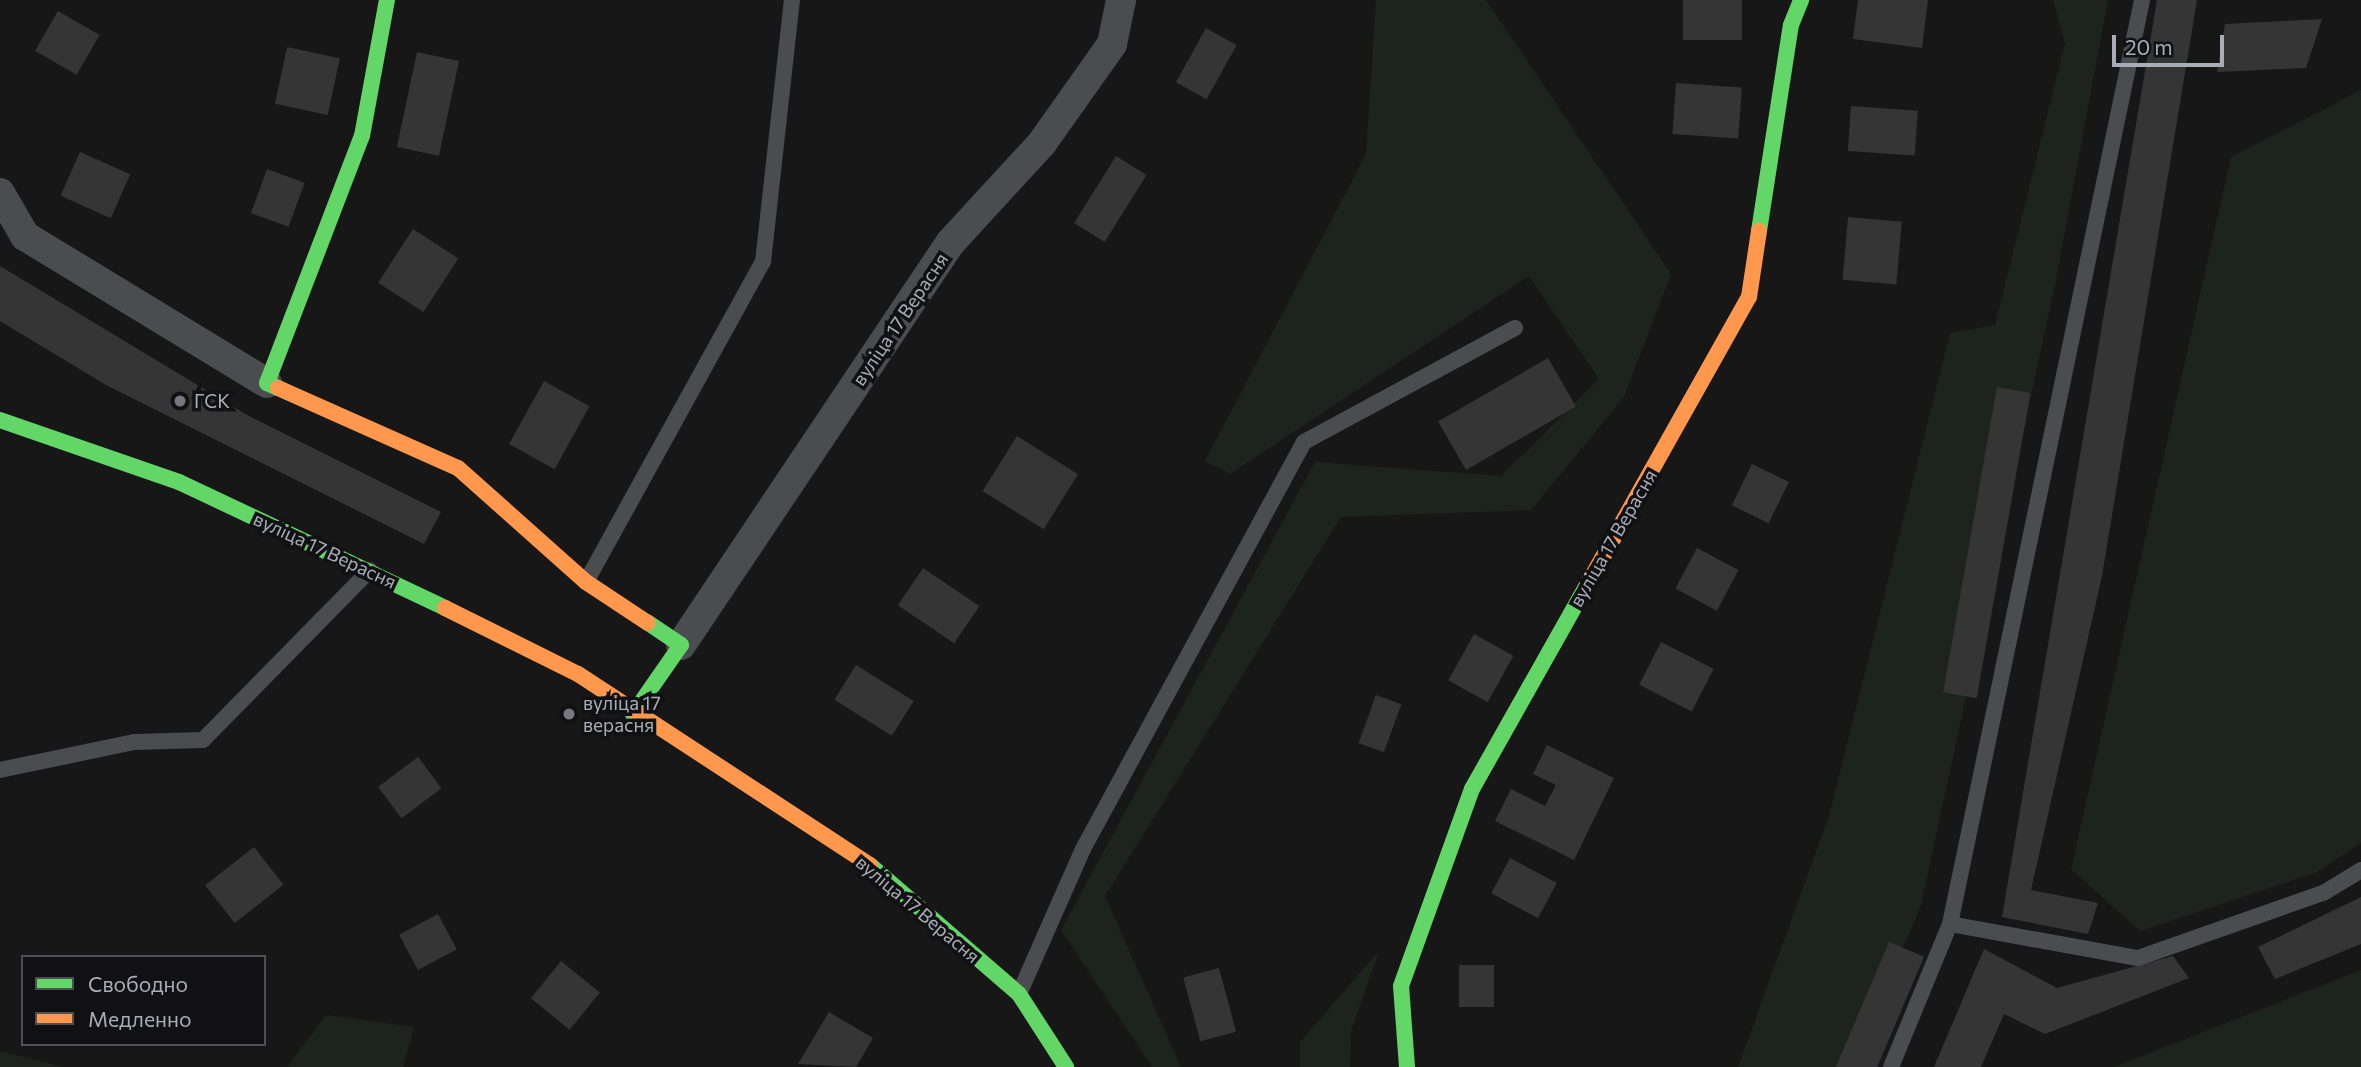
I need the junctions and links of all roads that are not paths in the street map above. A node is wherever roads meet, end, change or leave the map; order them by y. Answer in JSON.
{"nodes":[{"id":1,"x":387,"y":0,"type":"edge"},
{"id":2,"x":792,"y":0,"type":"edge"},
{"id":3,"x":1121,"y":0,"type":"edge"},
{"id":4,"x":1801,"y":0,"type":"edge"},
{"id":5,"x":2142,"y":0,"type":"edge"},
{"id":6,"x":0,"y":193,"type":"edge"},
{"id":7,"x":1515,"y":328,"type":"dead end"},
{"id":8,"x":267,"y":383,"type":"junction"},
{"id":9,"x":0,"y":420,"type":"edge"},
{"id":10,"x":370,"y":570,"type":"junction"},
{"id":11,"x":586,"y":582,"type":"junction"},
{"id":12,"x":681,"y":645,"type":"junction"},
{"id":13,"x":633,"y":714,"type":"junction"},
{"id":14,"x":0,"y":770,"type":"edge"},
{"id":15,"x":2361,"y":870,"type":"edge"},
{"id":16,"x":1950,"y":924,"type":"junction"},
{"id":17,"x":1018,"y":994,"type":"junction"},
{"id":18,"x":1066,"y":1067,"type":"edge"},
{"id":19,"x":1407,"y":1067,"type":"edge"},
{"id":20,"x":1891,"y":1067,"type":"edge"}],
"edges":[{"from":1,"to":8,"type":"street"},
{"from":2,"to":11,"type":"lane"},
{"from":3,"to":12,"type":"street","name":"вуліца 17 Верасня"},
{"from":4,"to":19,"type":"street","name":"вуліца 17 Верасня"},
{"from":5,"to":16,"type":"lane"},
{"from":6,"to":8,"type":"street"},
{"from":7,"to":17,"type":"lane"},
{"from":8,"to":11,"type":"street"},
{"from":9,"to":10,"type":"street","name":"вуліца 17 Верасня"},
{"from":10,"to":13,"type":"street","name":"вуліца 17 Верасня"},
{"from":10,"to":14,"type":"lane"},
{"from":11,"to":12,"type":"street"},
{"from":12,"to":13,"type":"street","name":"вуліца 17 Верасня"},
{"from":13,"to":17,"type":"street","name":"вуліца 17 Верасня"},
{"from":15,"to":16,"type":"lane"},
{"from":16,"to":20,"type":"lane"},
{"from":17,"to":18,"type":"street","name":"вуліца 17 Верасня"}]}
